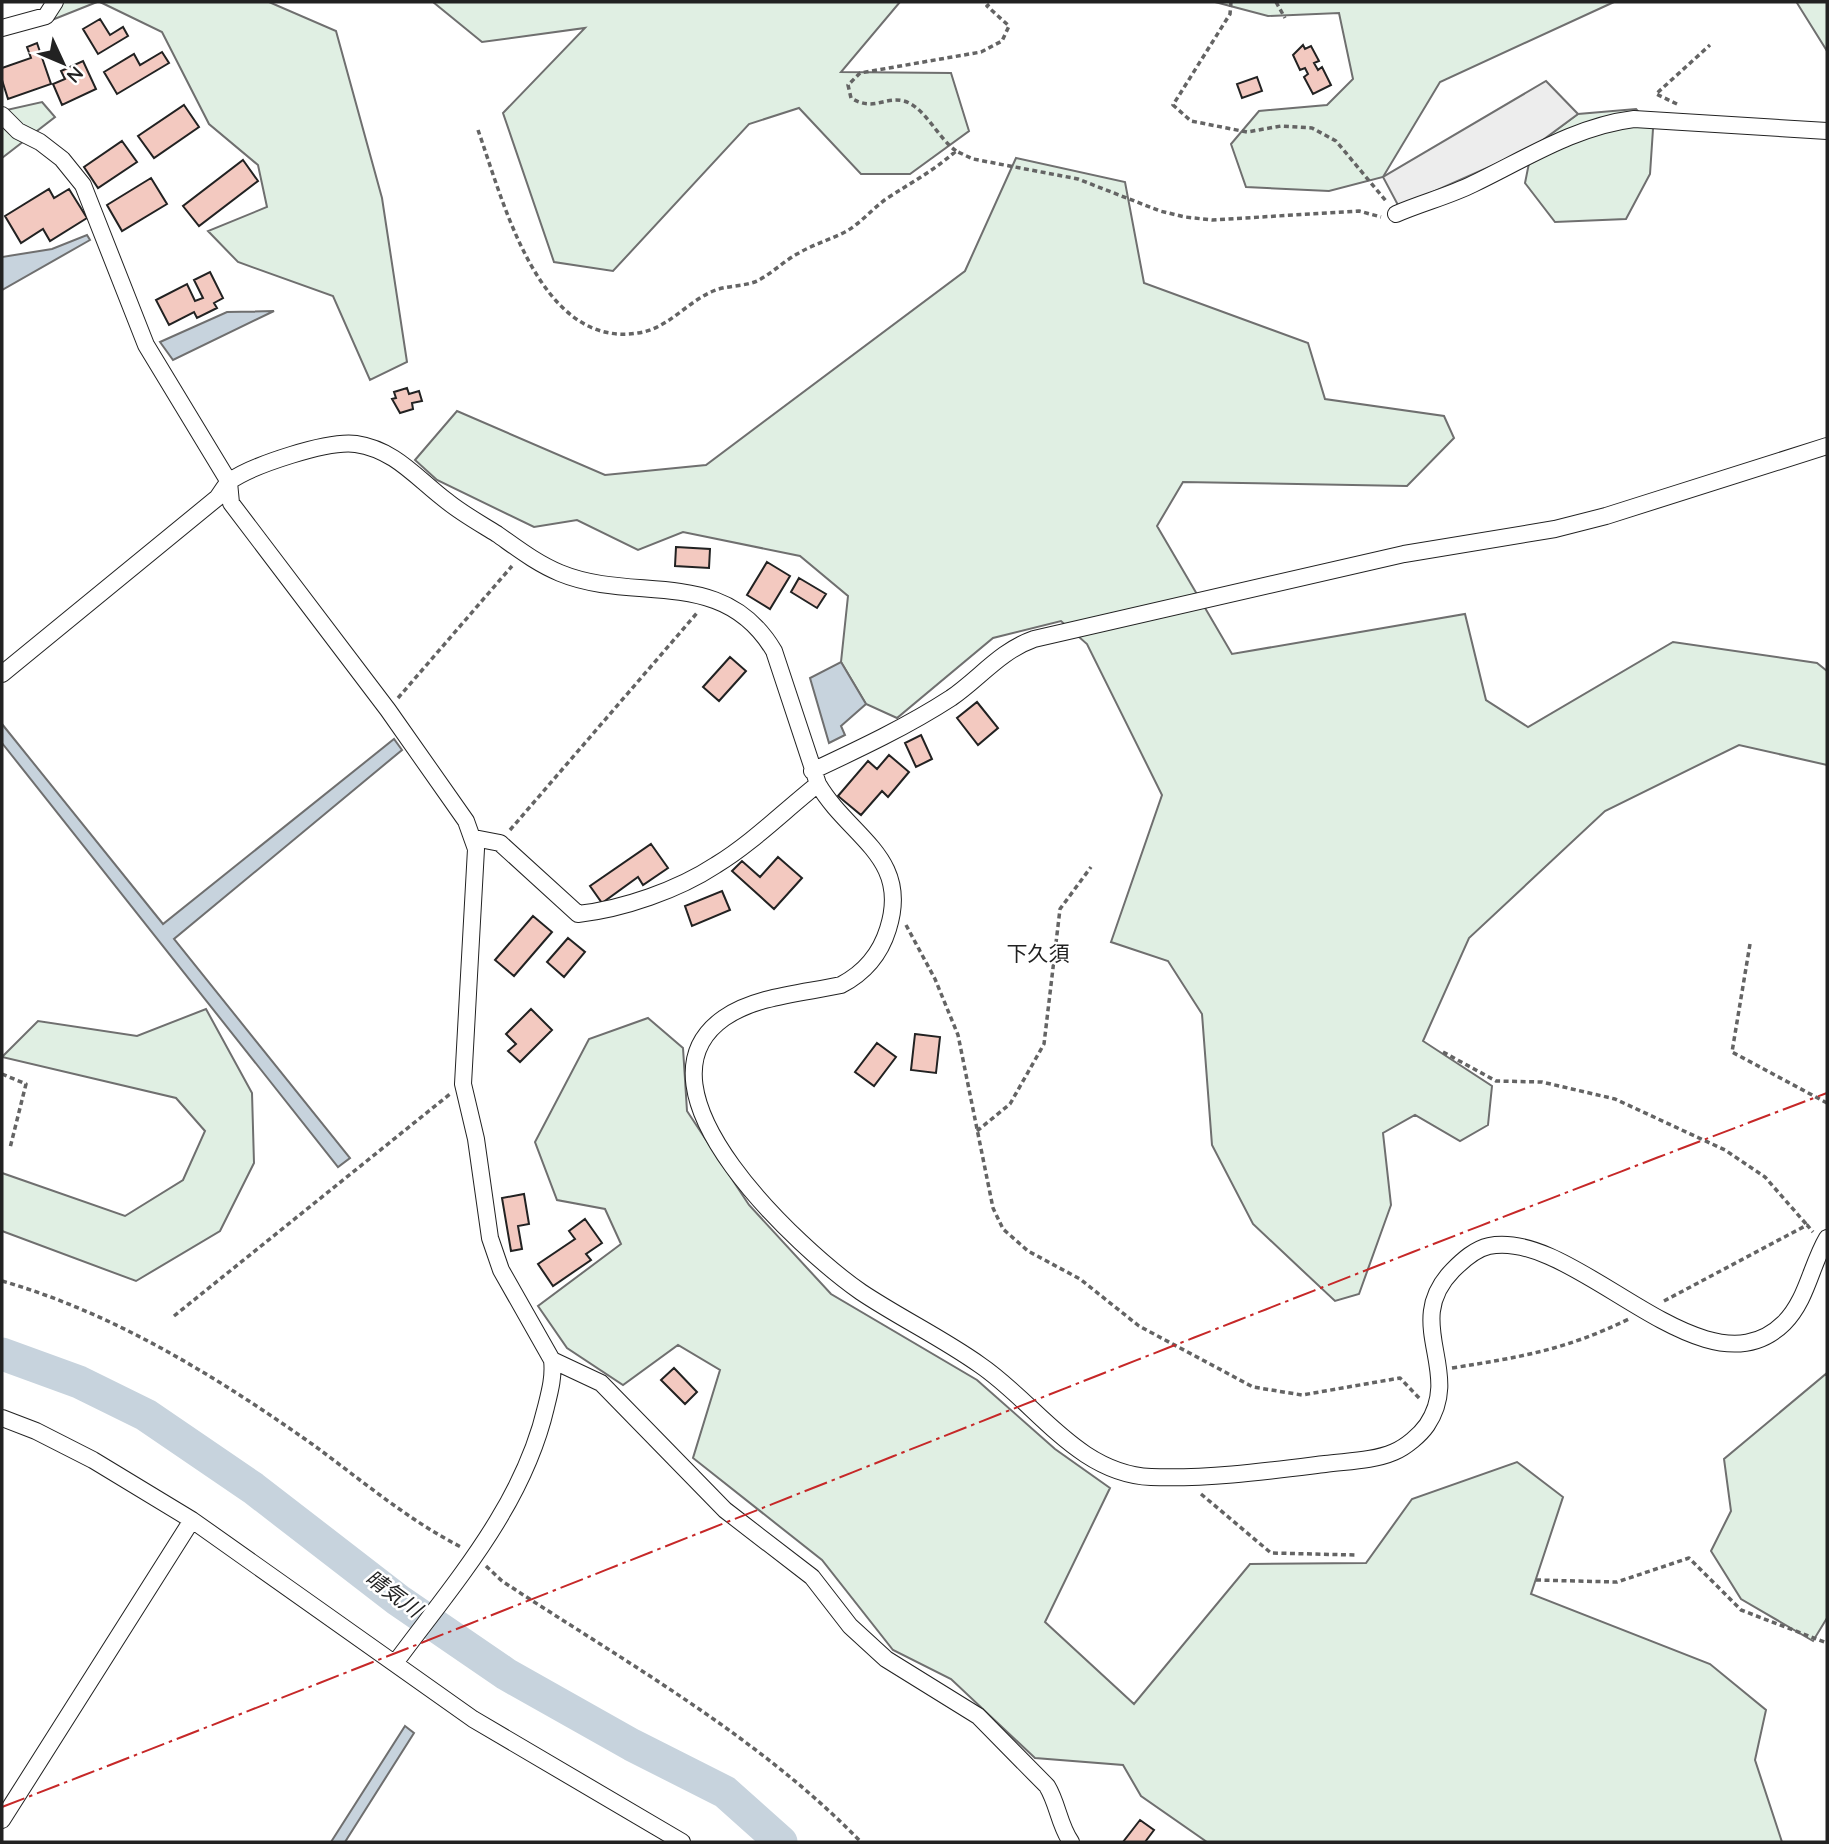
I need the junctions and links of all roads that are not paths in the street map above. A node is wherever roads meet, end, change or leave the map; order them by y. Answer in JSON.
{"nodes":[{"id":1,"x":55,"y":2,"type":"edge"},
{"id":2,"x":2,"y":28,"type":"edge"},
{"id":3,"x":2,"y":115,"type":"edge"},
{"id":4,"x":1827,"y":131,"type":"edge"},
{"id":5,"x":1396,"y":214,"type":"road end"},
{"id":6,"x":1827,"y":446,"type":"edge"},
{"id":7,"x":229,"y":482,"type":"junction"},
{"id":8,"x":2,"y":674,"type":"edge"},
{"id":9,"x":815,"y":778,"type":"junction"},
{"id":10,"x":474,"y":838,"type":"junction"},
{"id":11,"x":1827,"y":1238,"type":"edge"},
{"id":12,"x":552,"y":1360,"type":"junction"},
{"id":13,"x":2,"y":1418,"type":"edge"},
{"id":14,"x":192,"y":1520,"type":"junction"},
{"id":15,"x":395,"y":1663,"type":"junction"},
{"id":16,"x":2,"y":1820,"type":"edge"},
{"id":17,"x":682,"y":1842,"type":"edge"},
{"id":18,"x":1071,"y":1842,"type":"edge"}],
"edges":[{"from":1,"to":2,"type":"street"},
{"from":3,"to":7,"type":"street"},
{"from":4,"to":5,"type":"street"},
{"from":6,"to":9,"type":"street"},
{"from":7,"to":8,"type":"street"},
{"from":7,"to":9,"type":"street"},
{"from":7,"to":10,"type":"street"},
{"from":9,"to":10,"type":"street"},
{"from":9,"to":11,"type":"street"},
{"from":10,"to":12,"type":"street"},
{"from":12,"to":15,"type":"street"},
{"from":12,"to":18,"type":"street"},
{"from":13,"to":14,"type":"street"},
{"from":14,"to":15,"type":"street"},
{"from":14,"to":16,"type":"street"},
{"from":15,"to":17,"type":"street"}]}
